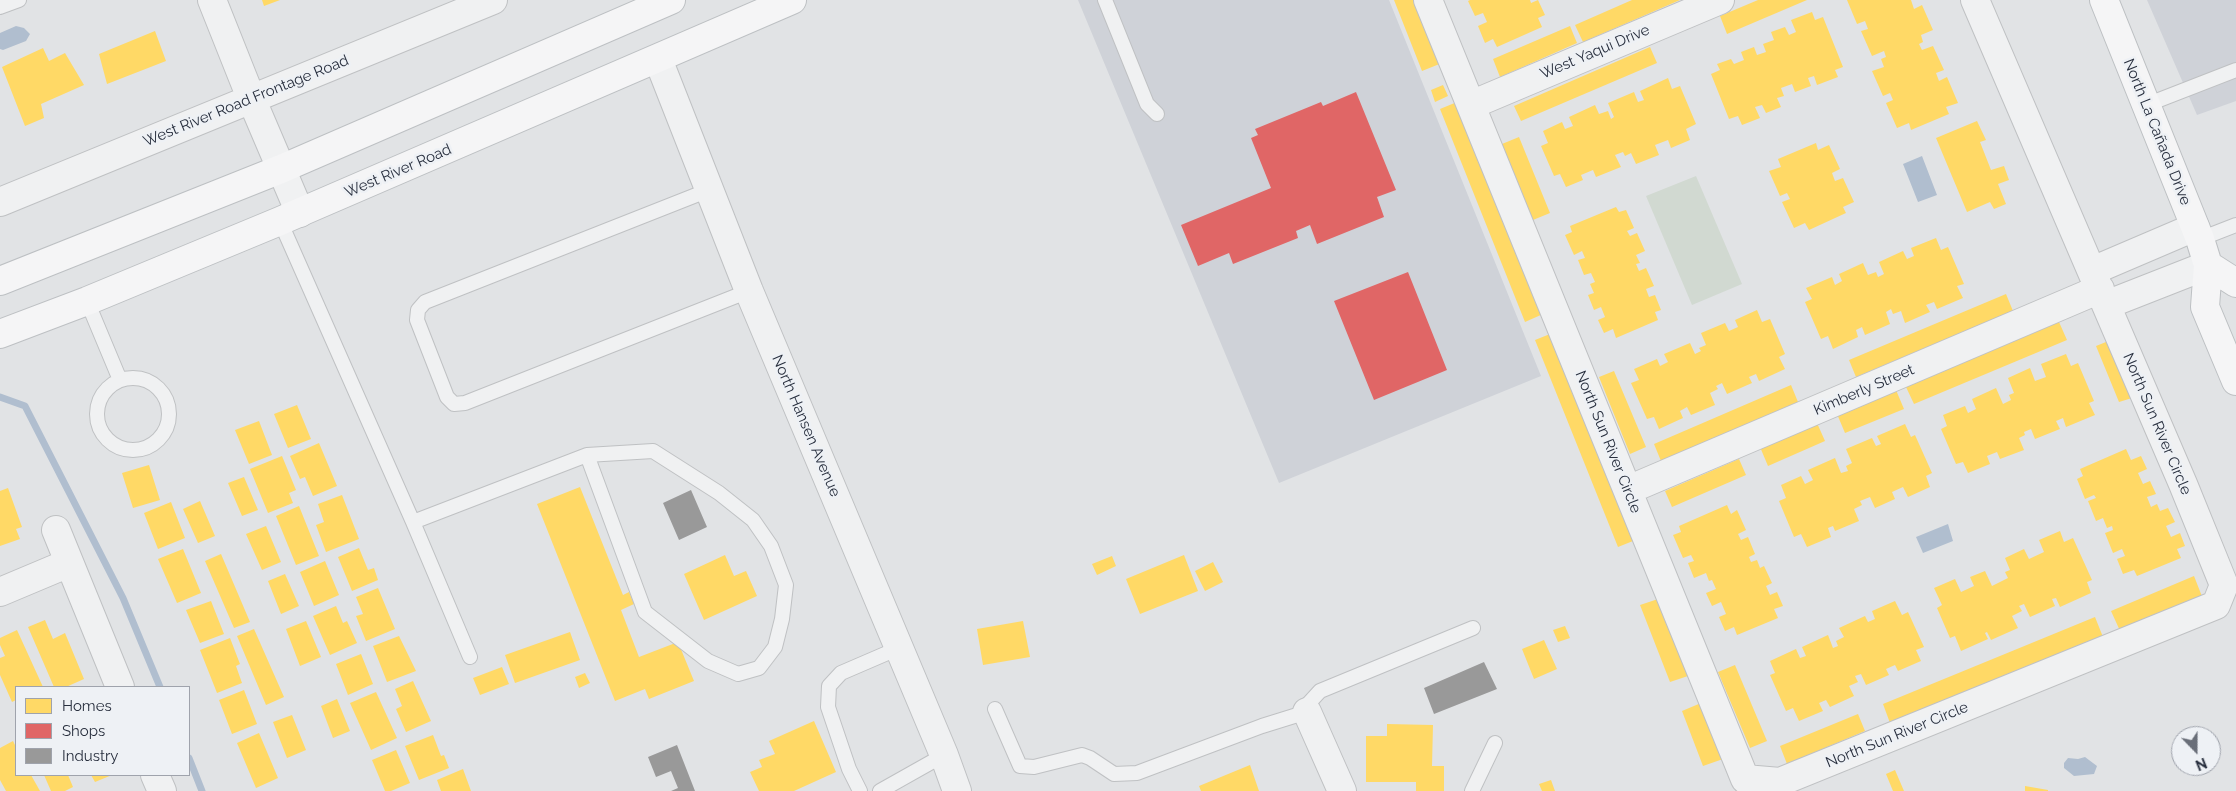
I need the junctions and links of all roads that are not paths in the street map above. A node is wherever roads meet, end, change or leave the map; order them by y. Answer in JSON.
{"nodes":[{"id":1,"x":19,"y":0,"type":"edge"},
{"id":2,"x":212,"y":0,"type":"edge"},
{"id":3,"x":493,"y":0,"type":"edge"},
{"id":4,"x":671,"y":0,"type":"edge"},
{"id":5,"x":792,"y":0,"type":"edge"},
{"id":6,"x":1105,"y":0,"type":"edge"},
{"id":7,"x":1428,"y":0,"type":"edge"},
{"id":8,"x":1720,"y":0,"type":"edge"},
{"id":9,"x":1975,"y":0,"type":"edge"},
{"id":10,"x":2104,"y":0,"type":"edge"},
{"id":11,"x":0,"y":7,"type":"edge"},
{"id":12,"x":658,"y":59,"type":"junction"},
{"id":13,"x":2236,"y":70,"type":"edge"},
{"id":14,"x":251,"y":98,"type":"junction"},
{"id":15,"x":1471,"y":105,"type":"junction"},
{"id":16,"x":2146,"y":105,"type":"junction"},
{"id":17,"x":1157,"y":114,"type":"dead end"},
{"id":18,"x":281,"y":169,"type":"junction"},
{"id":19,"x":709,"y":190,"type":"junction"},
{"id":20,"x":0,"y":202,"type":"edge"},
{"id":21,"x":290,"y":217,"type":"junction"},
{"id":22,"x":2236,"y":225,"type":"edge"},
{"id":23,"x":2197,"y":233,"type":"junction"},
{"id":24,"x":2208,"y":265,"type":"junction"},
{"id":25,"x":0,"y":281,"type":"edge"},
{"id":26,"x":2236,"y":283,"type":"edge"},
{"id":27,"x":2099,"y":288,"type":"junction"},
{"id":28,"x":750,"y":291,"type":"junction"},
{"id":29,"x":86,"y":301,"type":"junction"},
{"id":30,"x":0,"y":334,"type":"edge"},
{"id":31,"x":120,"y":380,"type":"junction"},
{"id":32,"x":2236,"y":381,"type":"edge"},
{"id":33,"x":587,"y":456,"type":"junction"},
{"id":34,"x":1628,"y":490,"type":"junction"},
{"id":35,"x":413,"y":522,"type":"junction"},
{"id":36,"x":56,"y":530,"type":"dead end"},
{"id":37,"x":69,"y":563,"type":"junction"},
{"id":38,"x":0,"y":592,"type":"edge"},
{"id":39,"x":1473,"y":628,"type":"dead end"},
{"id":40,"x":899,"y":648,"type":"junction"},
{"id":41,"x":470,"y":657,"type":"dead end"},
{"id":42,"x":120,"y":686,"type":"edge"},
{"id":43,"x":995,"y":710,"type":"dead end"},
{"id":44,"x":1307,"y":712,"type":"junction"},
{"id":45,"x":1494,"y":743,"type":"dead end"},
{"id":46,"x":944,"y":755,"type":"junction"},
{"id":47,"x":155,"y":776,"type":"edge"},
{"id":48,"x":162,"y":791,"type":"edge"},
{"id":49,"x":860,"y":791,"type":"edge"},
{"id":50,"x":880,"y":791,"type":"edge"},
{"id":51,"x":957,"y":791,"type":"edge"},
{"id":52,"x":1342,"y":791,"type":"edge"},
{"id":53,"x":1472,"y":791,"type":"edge"}],
"edges":[{"from":1,"to":11,"type":"lane"},
{"from":2,"to":14,"type":"street"},
{"from":3,"to":14,"type":"street","name":"West River Road Frontage Road"},
{"from":4,"to":18,"type":"main road"},
{"from":5,"to":12,"type":"main road","name":"West River Road"},
{"from":6,"to":17,"type":"lane"},
{"from":7,"to":15,"type":"street","name":"North Sun River Circle"},
{"from":8,"to":15,"type":"street","name":"West Yaqui Drive"},
{"from":9,"to":27,"type":"street","name":"North Sun River Circle"},
{"from":10,"to":16,"type":"main road","name":"North La Cañada Drive"},
{"from":12,"to":19,"type":"street","name":"North Hansen Avenue"},
{"from":12,"to":21,"type":"main road","name":"West River Road"},
{"from":13,"to":16,"type":"lane"},
{"from":14,"to":18,"type":"street"},
{"from":14,"to":20,"type":"street","name":"West River Road Frontage Road"},
{"from":15,"to":34,"type":"street","name":"North Sun River Circle"},
{"from":16,"to":23,"type":"main road","name":"North La Cañada Drive"},
{"from":18,"to":21,"type":"street"},
{"from":18,"to":25,"type":"main road"},
{"from":19,"to":28,"type":"street","name":"North Hansen Avenue"},
{"from":19,"to":28,"type":"lane"},
{"from":21,"to":29,"type":"main road","name":"West River Road"},
{"from":21,"to":35,"type":"lane"},
{"from":22,"to":23,"type":"lane"},
{"from":23,"to":24,"type":"main road","name":"North La Cañada Drive"},
{"from":23,"to":27,"type":"street","name":"Kimberly Street"},
{"from":24,"to":26,"type":"main road"},
{"from":24,"to":27,"type":"street","name":"Kimberly Street"},
{"from":24,"to":32,"type":"main road","name":"North La Cañada Drive"},
{"from":27,"to":34,"type":"street","name":"Kimberly Street"},
{"from":27,"to":34,"type":"street","name":"North Sun River Circle"},
{"from":28,"to":40,"type":"street","name":"North Hansen Avenue"},
{"from":29,"to":30,"type":"main road","name":"West River Road"},
{"from":29,"to":31,"type":"lane"},
{"from":31,"to":31,"type":"lane"},
{"from":33,"to":33,"type":"lane"},
{"from":33,"to":35,"type":"lane"},
{"from":35,"to":41,"type":"lane"},
{"from":36,"to":37,"type":"street"},
{"from":37,"to":38,"type":"street"},
{"from":37,"to":42,"type":"street"},
{"from":39,"to":44,"type":"lane"},
{"from":40,"to":46,"type":"street","name":"North Hansen Avenue"},
{"from":40,"to":49,"type":"lane"},
{"from":43,"to":44,"type":"lane"},
{"from":44,"to":52,"type":"street"},
{"from":45,"to":53,"type":"lane"},
{"from":46,"to":50,"type":"lane"},
{"from":46,"to":51,"type":"street","name":"North Hansen Avenue"},
{"from":47,"to":48,"type":"street"}]}
